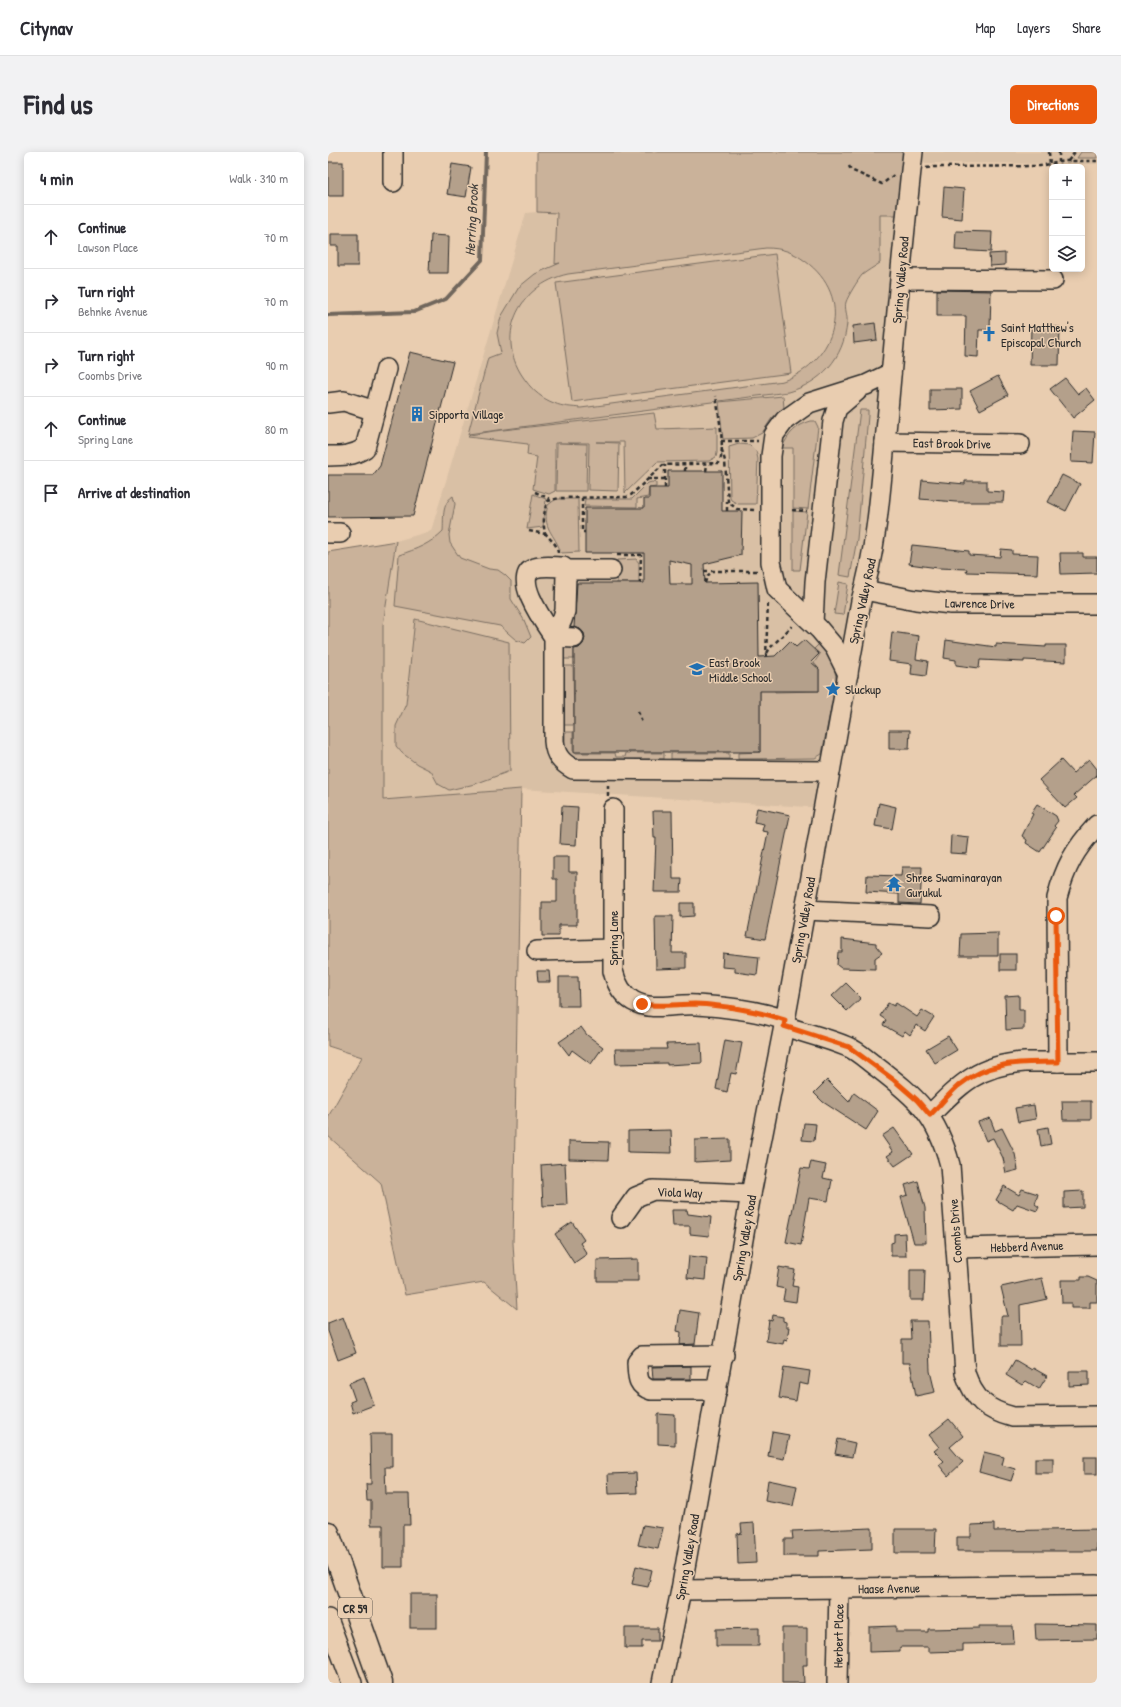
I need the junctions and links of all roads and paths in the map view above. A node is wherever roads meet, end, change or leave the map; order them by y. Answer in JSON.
{"nodes":[{"id":1,"x":393,"y":152,"type":"edge"},
{"id":2,"x":1049,"y":152,"type":"edge"},
{"id":3,"x":1059,"y":152,"type":"edge"},
{"id":4,"x":1075,"y":152,"type":"edge"},
{"id":5,"x":912,"y":160,"type":"edge"},
{"id":6,"x":1067,"y":162,"type":"junction"},
{"id":7,"x":1097,"y":162,"type":"edge"},
{"id":8,"x":1059,"y":163,"type":"junction"},
{"id":9,"x":1049,"y":164,"type":"edge"},
{"id":10,"x":1050,"y":164,"type":"joint"},
{"id":11,"x":849,"y":166,"type":"dead end"},
{"id":12,"x":393,"y":182,"type":"dead end"},
{"id":13,"x":900,"y":279,"type":"junction"},
{"id":14,"x":1053,"y":280,"type":"dead end"},
{"id":15,"x":386,"y":369,"type":"dead end"},
{"id":16,"x":891,"y":373,"type":"junction"},
{"id":17,"x":866,"y":385,"type":"junction"},
{"id":18,"x":716,"y":396,"type":"dead end"},
{"id":19,"x":328,"y":403,"type":"edge"},
{"id":20,"x":375,"y":411,"type":"junction"},
{"id":21,"x":885,"y":442,"type":"junction"},
{"id":22,"x":1020,"y":444,"type":"dead end"},
{"id":23,"x":721,"y":445,"type":"junction"},
{"id":24,"x":328,"y":456,"type":"edge"},
{"id":25,"x":665,"y":465,"type":"junction"},
{"id":26,"x":686,"y":465,"type":"junction"},
{"id":27,"x":707,"y":465,"type":"junction"},
{"id":28,"x":685,"y":471,"type":"dead end"},
{"id":29,"x":706,"y":472,"type":"dead end"},
{"id":30,"x":647,"y":479,"type":"junction"},
{"id":31,"x":665,"y":479,"type":"junction"},
{"id":32,"x":665,"y":488,"type":"dead end"},
{"id":33,"x":535,"y":492,"type":"dead end"},
{"id":34,"x":582,"y":498,"type":"junction"},
{"id":35,"x":727,"y":499,"type":"junction"},
{"id":36,"x":551,"y":500,"type":"junction"},
{"id":37,"x":761,"y":510,"type":"dead end"},
{"id":38,"x":792,"y":510,"type":"dead end"},
{"id":39,"x":727,"y":511,"type":"dead end"},
{"id":40,"x":807,"y":511,"type":"dead end"},
{"id":41,"x":529,"y":531,"type":"dead end"},
{"id":42,"x":585,"y":532,"type":"dead end"},
{"id":43,"x":546,"y":534,"type":"junction"},
{"id":44,"x":562,"y":562,"type":"junction"},
{"id":45,"x":611,"y":570,"type":"dead end"},
{"id":46,"x":704,"y":571,"type":"dead end"},
{"id":47,"x":712,"y":572,"type":"junction"},
{"id":48,"x":760,"y":576,"type":"dead end"},
{"id":49,"x":705,"y":583,"type":"dead end"},
{"id":50,"x":864,"y":590,"type":"junction"},
{"id":51,"x":773,"y":601,"type":"dead end"},
{"id":52,"x":1097,"y":604,"type":"edge"},
{"id":53,"x":804,"y":622,"type":"junction"},
{"id":54,"x":554,"y":637,"type":"junction"},
{"id":55,"x":574,"y":638,"type":"dead end"},
{"id":56,"x":848,"y":674,"type":"junction"},
{"id":57,"x":638,"y":711,"type":"dead end"},
{"id":58,"x":642,"y":723,"type":"dead end"},
{"id":59,"x":608,"y":770,"type":"junction"},
{"id":60,"x":830,"y":771,"type":"junction"},
{"id":61,"x":613,"y":809,"type":"joint"},
{"id":62,"x":1097,"y":826,"type":"edge"},
{"id":63,"x":805,"y":910,"type":"junction"},
{"id":64,"x":930,"y":916,"type":"dead end"},
{"id":65,"x":613,"y":949,"type":"junction"},
{"id":66,"x":537,"y":951,"type":"dead end"},
{"id":67,"x":785,"y":1023,"type":"junction"},
{"id":68,"x":1058,"y":1062,"type":"junction"},
{"id":69,"x":1097,"y":1062,"type":"edge"},
{"id":70,"x":930,"y":1115,"type":"junction"},
{"id":71,"x":751,"y":1194,"type":"junction"},
{"id":72,"x":621,"y":1218,"type":"dead end"},
{"id":73,"x":1097,"y":1245,"type":"edge"},
{"id":74,"x":956,"y":1248,"type":"junction"},
{"id":75,"x":724,"y":1355,"type":"junction"},
{"id":76,"x":718,"y":1390,"type":"junction"},
{"id":77,"x":1097,"y":1416,"type":"edge"},
{"id":78,"x":328,"y":1533,"type":"edge"},
{"id":79,"x":1097,"y":1586,"type":"edge"},
{"id":80,"x":839,"y":1589,"type":"junction"},
{"id":81,"x":681,"y":1590,"type":"junction"},
{"id":82,"x":328,"y":1619,"type":"edge"},
{"id":83,"x":352,"y":1683,"type":"edge"},
{"id":84,"x":381,"y":1683,"type":"edge"},
{"id":85,"x":662,"y":1683,"type":"edge"},
{"id":86,"x":837,"y":1683,"type":"edge"}],
"edges":[{"from":1,"to":12,"type":"street"},
{"from":2,"to":10,"type":"path"},
{"from":3,"to":8,"type":"path"},
{"from":4,"to":6,"type":"path"},
{"from":5,"to":9,"type":"path"},
{"from":5,"to":11,"type":"path"},
{"from":5,"to":13,"type":"street","name":"Spring Valley Road"},
{"from":6,"to":7,"type":"path"},
{"from":6,"to":8,"type":"path"},
{"from":8,"to":10,"type":"path"},
{"from":13,"to":14,"type":"street"},
{"from":13,"to":16,"type":"street","name":"Spring Valley Road"},
{"from":15,"to":20,"type":"street"},
{"from":16,"to":17,"type":"street"},
{"from":16,"to":21,"type":"street","name":"Spring Valley Road"},
{"from":17,"to":53,"type":"street"},
{"from":17,"to":53,"type":"street"},
{"from":18,"to":23,"type":"path"},
{"from":19,"to":20,"type":"street"},
{"from":20,"to":24,"type":"street"},
{"from":21,"to":22,"type":"street","name":"East Brook Drive"},
{"from":21,"to":50,"type":"street","name":"Spring Valley Road"},
{"from":23,"to":27,"type":"path"},
{"from":23,"to":35,"type":"path"},
{"from":25,"to":26,"type":"path"},
{"from":25,"to":30,"type":"path"},
{"from":25,"to":31,"type":"path"},
{"from":26,"to":27,"type":"path"},
{"from":26,"to":28,"type":"path"},
{"from":27,"to":29,"type":"path"},
{"from":30,"to":31,"type":"path"},
{"from":30,"to":34,"type":"path"},
{"from":31,"to":32,"type":"path"},
{"from":33,"to":36,"type":"path"},
{"from":34,"to":36,"type":"path"},
{"from":34,"to":42,"type":"path"},
{"from":35,"to":37,"type":"path"},
{"from":35,"to":39,"type":"path"},
{"from":36,"to":43,"type":"path"},
{"from":38,"to":40,"type":"path"},
{"from":41,"to":43,"type":"path"},
{"from":43,"to":44,"type":"path"},
{"from":44,"to":45,"type":"street"},
{"from":44,"to":54,"type":"street"},
{"from":44,"to":54,"type":"street"},
{"from":46,"to":47,"type":"path"},
{"from":47,"to":48,"type":"path"},
{"from":47,"to":49,"type":"path"},
{"from":50,"to":52,"type":"street","name":"Lawrence Drive"},
{"from":50,"to":56,"type":"street","name":"Spring Valley Road"},
{"from":51,"to":53,"type":"path"},
{"from":53,"to":56,"type":"street"},
{"from":54,"to":55,"type":"street"},
{"from":54,"to":59,"type":"street"},
{"from":56,"to":60,"type":"street","name":"Spring Valley Road"},
{"from":57,"to":58,"type":"path"},
{"from":59,"to":60,"type":"street"},
{"from":59,"to":61,"type":"path"},
{"from":60,"to":63,"type":"street","name":"Spring Valley Road"},
{"from":61,"to":65,"type":"street","name":"Spring Lane"},
{"from":62,"to":68,"type":"street"},
{"from":63,"to":64,"type":"street"},
{"from":63,"to":67,"type":"street","name":"Spring Valley Road"},
{"from":65,"to":66,"type":"street"},
{"from":65,"to":67,"type":"street","name":"Spring Lane"},
{"from":67,"to":70,"type":"street","name":"Coombs Drive"},
{"from":67,"to":71,"type":"street","name":"Spring Valley Road"},
{"from":68,"to":69,"type":"street"},
{"from":68,"to":70,"type":"street"},
{"from":70,"to":74,"type":"street","name":"Coombs Drive"},
{"from":71,"to":72,"type":"street","name":"Viola Way"},
{"from":71,"to":75,"type":"street","name":"Spring Valley Road"},
{"from":73,"to":74,"type":"street","name":"Hebberd Avenue"},
{"from":74,"to":77,"type":"street","name":"Coombs Drive"},
{"from":75,"to":76,"type":"street","name":"Spring Valley Road"},
{"from":75,"to":76,"type":"street"},
{"from":76,"to":81,"type":"street","name":"Spring Valley Road"},
{"from":78,"to":84,"type":"main road","number":"CR 59"},
{"from":79,"to":80,"type":"street","name":"Haase Avenue"},
{"from":80,"to":81,"type":"street","name":"Haase Avenue"},
{"from":80,"to":86,"type":"street","name":"Herbert Place"},
{"from":81,"to":85,"type":"street","name":"Spring Valley Road"},
{"from":82,"to":83,"type":"street"}]}
